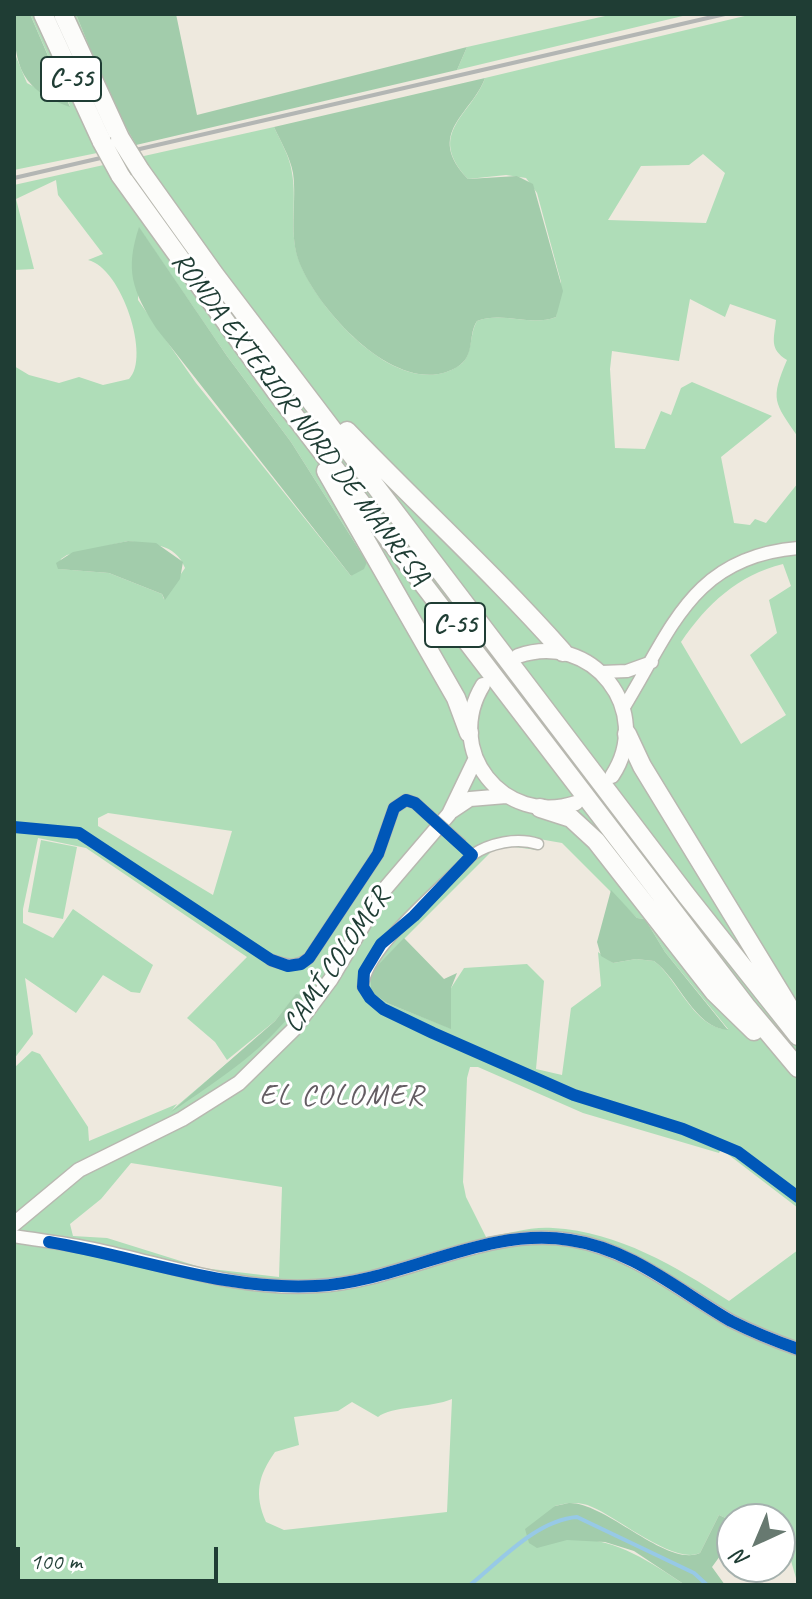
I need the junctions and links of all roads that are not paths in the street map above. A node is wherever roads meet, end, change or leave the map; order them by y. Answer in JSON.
{"nodes":[{"id":1,"x":43,"y":14,"type":"edge"},
{"id":2,"x":63,"y":14,"type":"edge"},
{"id":3,"x":111,"y":140,"type":"junction"},
{"id":4,"x":286,"y":366,"type":"junction"},
{"id":5,"x":302,"y":426,"type":"junction"},
{"id":6,"x":798,"y":548,"type":"edge"},
{"id":7,"x":563,"y":652,"type":"junction"},
{"id":8,"x":518,"y":656,"type":"dead end"},
{"id":9,"x":652,"y":662,"type":"junction"},
{"id":10,"x":602,"y":672,"type":"junction"},
{"id":11,"x":483,"y":685,"type":"dead end"},
{"id":12,"x":624,"y":707,"type":"junction"},
{"id":13,"x":469,"y":733,"type":"junction"},
{"id":14,"x":627,"y":734,"type":"junction"},
{"id":15,"x":475,"y":760,"type":"junction"},
{"id":16,"x":612,"y":776,"type":"dead end"},
{"id":17,"x":506,"y":796,"type":"junction"},
{"id":18,"x":576,"y":803,"type":"dead end"},
{"id":19,"x":540,"y":808,"type":"junction"},
{"id":20,"x":449,"y":814,"type":"junction"},
{"id":21,"x":538,"y":844,"type":"dead end"},
{"id":22,"x":472,"y":855,"type":"junction"},
{"id":23,"x":271,"y":960,"type":"dead end"},
{"id":24,"x":363,"y":987,"type":"dead end"},
{"id":25,"x":798,"y":1023,"type":"edge"},
{"id":26,"x":798,"y":1036,"type":"edge"},
{"id":27,"x":798,"y":1071,"type":"edge"},
{"id":28,"x":14,"y":1224,"type":"edge"},
{"id":29,"x":14,"y":1236,"type":"edge"},
{"id":30,"x":798,"y":1349,"type":"edge"}],
"edges":[{"from":1,"to":3,"type":"highway","name":"RONDA EXTERIOR NORD DE MANRESA","number":"C-55"},
{"from":2,"to":3,"type":"highway","name":"RONDA EXTERIOR NORD DE MANRESA","number":"C-55"},
{"from":3,"to":4,"type":"highway","name":"RONDA EXTERIOR NORD DE MANRESA","number":"C-55","bridge":true},
{"from":3,"to":5,"type":"highway","name":"RONDA EXTERIOR NORD DE MANRESA","number":"C-55","bridge":true},
{"from":4,"to":7,"type":"highway"},
{"from":4,"to":26,"type":"highway","name":"RONDA EXTERIOR NORD DE MANRESA","number":"C-55"},
{"from":5,"to":13,"type":"highway"},
{"from":5,"to":27,"type":"highway","name":"RONDA EXTERIOR NORD DE MANRESA","number":"C-55"},
{"from":6,"to":9,"type":"street"},
{"from":7,"to":8,"type":"main road"},
{"from":7,"to":10,"type":"main road"},
{"from":9,"to":10,"type":"street"},
{"from":9,"to":12,"type":"street"},
{"from":10,"to":12,"type":"main road"},
{"from":11,"to":13,"type":"main road"},
{"from":12,"to":14,"type":"main road"},
{"from":13,"to":15,"type":"main road"},
{"from":14,"to":16,"type":"main road"},
{"from":14,"to":25,"type":"highway"},
{"from":15,"to":17,"type":"main road"},
{"from":15,"to":20,"type":"main road","name":"CAMÍ COLOMER"},
{"from":17,"to":19,"type":"main road"},
{"from":17,"to":20,"type":"main road","name":"CAMÍ COLOMER"},
{"from":18,"to":19,"type":"main road"},
{"from":19,"to":27,"type":"highway"},
{"from":20,"to":28,"type":"main road","name":"CAMÍ COLOMER"},
{"from":21,"to":22,"type":"street"},
{"from":22,"to":23,"type":"street","bridge":true},
{"from":22,"to":24,"type":"street"},
{"from":29,"to":30,"type":"street"}]}
